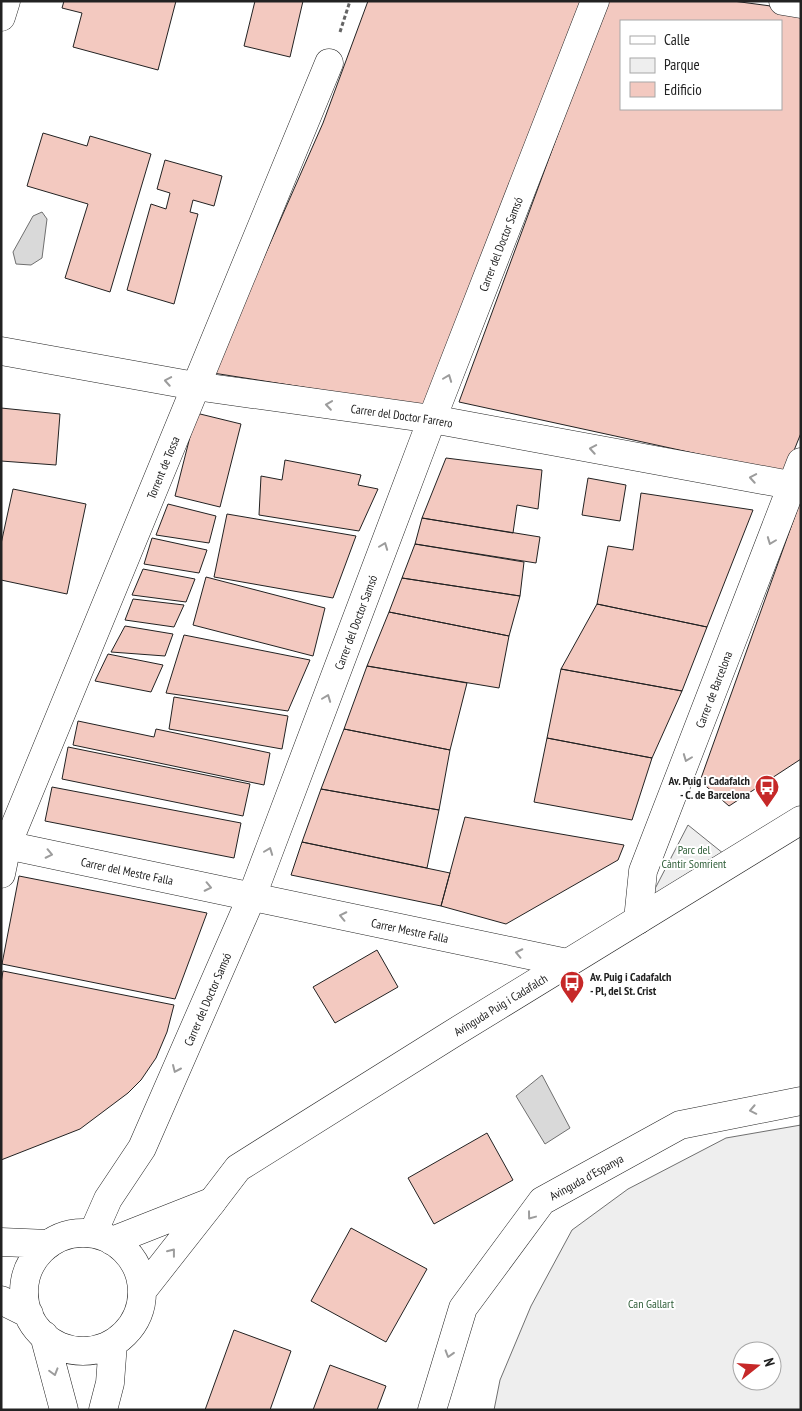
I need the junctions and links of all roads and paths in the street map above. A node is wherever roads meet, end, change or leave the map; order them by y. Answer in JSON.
{"nodes":[{"id":1,"x":6,"y":1,"type":"edge"},
{"id":2,"x":595,"y":1,"type":"edge"},
{"id":3,"x":783,"y":1,"type":"edge"},
{"id":4,"x":801,"y":4,"type":"edge"},
{"id":5,"x":1,"y":17,"type":"edge"},
{"id":6,"x":329,"y":64,"type":"dead end"},
{"id":7,"x":1,"y":351,"type":"edge"},
{"id":8,"x":195,"y":386,"type":"junction"},
{"id":9,"x":432,"y":419,"type":"junction"},
{"id":10,"x":798,"y":478,"type":"edge"},
{"id":11,"x":801,"y":820,"type":"edge"},
{"id":12,"x":4,"y":845,"type":"edge"},
{"id":13,"x":1,"y":874,"type":"edge"},
{"id":14,"x":252,"y":896,"type":"junction"},
{"id":15,"x":638,"y":920,"type":"junction"},
{"id":16,"x":567,"y":963,"type":"junction"},
{"id":17,"x":801,"y":1101,"type":"edge"},
{"id":18,"x":212,"y":1202,"type":"junction"},
{"id":19,"x":103,"y":1237,"type":"junction"},
{"id":20,"x":1,"y":1242,"type":"edge"},
{"id":21,"x":49,"y":1244,"type":"junction"},
{"id":22,"x":142,"y":1291,"type":"junction"},
{"id":23,"x":1,"y":1300,"type":"edge"},
{"id":24,"x":37,"y":1325,"type":"junction"},
{"id":25,"x":113,"y":1343,"type":"junction"},
{"id":26,"x":64,"y":1410,"type":"edge"},
{"id":27,"x":103,"y":1410,"type":"edge"},
{"id":28,"x":432,"y":1410,"type":"edge"}],
"edges":[{"from":1,"to":5,"type":"street"},
{"from":9,"to":2,"type":"street","name":"Carrer del Doctor Samsó","one_way":true},
{"from":3,"to":4,"type":"street"},
{"from":6,"to":8,"type":"street","name":"Torrent de Tossa"},
{"from":8,"to":7,"type":"street","name":"Carrer del Doctor Farrero","one_way":true},
{"from":9,"to":8,"type":"street","name":"Carrer del Doctor Farrero","one_way":true},
{"from":8,"to":12,"type":"street","name":"Torrent de Tossa"},
{"from":10,"to":9,"type":"street","name":"Carrer del Doctor Farrero","one_way":true},
{"from":14,"to":9,"type":"street","name":"Carrer del Doctor Samsó","one_way":true},
{"from":10,"to":15,"type":"street","name":"Carrer de Barcelona","one_way":true},
{"from":11,"to":15,"type":"street","name":"Avinguda Puig i Cadafalch"},
{"from":12,"to":13,"type":"street","name":"Torrent de Tossa"},
{"from":12,"to":14,"type":"street","name":"Carrer del Mestre Falla","one_way":true},
{"from":16,"to":14,"type":"street","name":"Carrer Mestre Falla","one_way":true},
{"from":14,"to":19,"type":"street","name":"Carrer del Doctor Samsó","one_way":true},
{"from":15,"to":16,"type":"street","name":"Avinguda Puig i Cadafalch"},
{"from":16,"to":18,"type":"street","name":"Avinguda Puig i Cadafalch"},
{"from":17,"to":28,"type":"street","name":"Avinguda d'Espanya","one_way":true},
{"from":18,"to":19,"type":"street"},
{"from":22,"to":18,"type":"street","name":"Avinguda Puig i Cadafalch","one_way":true},
{"from":19,"to":21,"type":"street"},
{"from":19,"to":22,"type":"street"},
{"from":20,"to":21,"type":"street"},
{"from":21,"to":24,"type":"street"},
{"from":22,"to":25,"type":"street"},
{"from":23,"to":24,"type":"street"},
{"from":24,"to":25,"type":"street"},
{"from":24,"to":26,"type":"street","one_way":true},
{"from":25,"to":27,"type":"street"}]}
